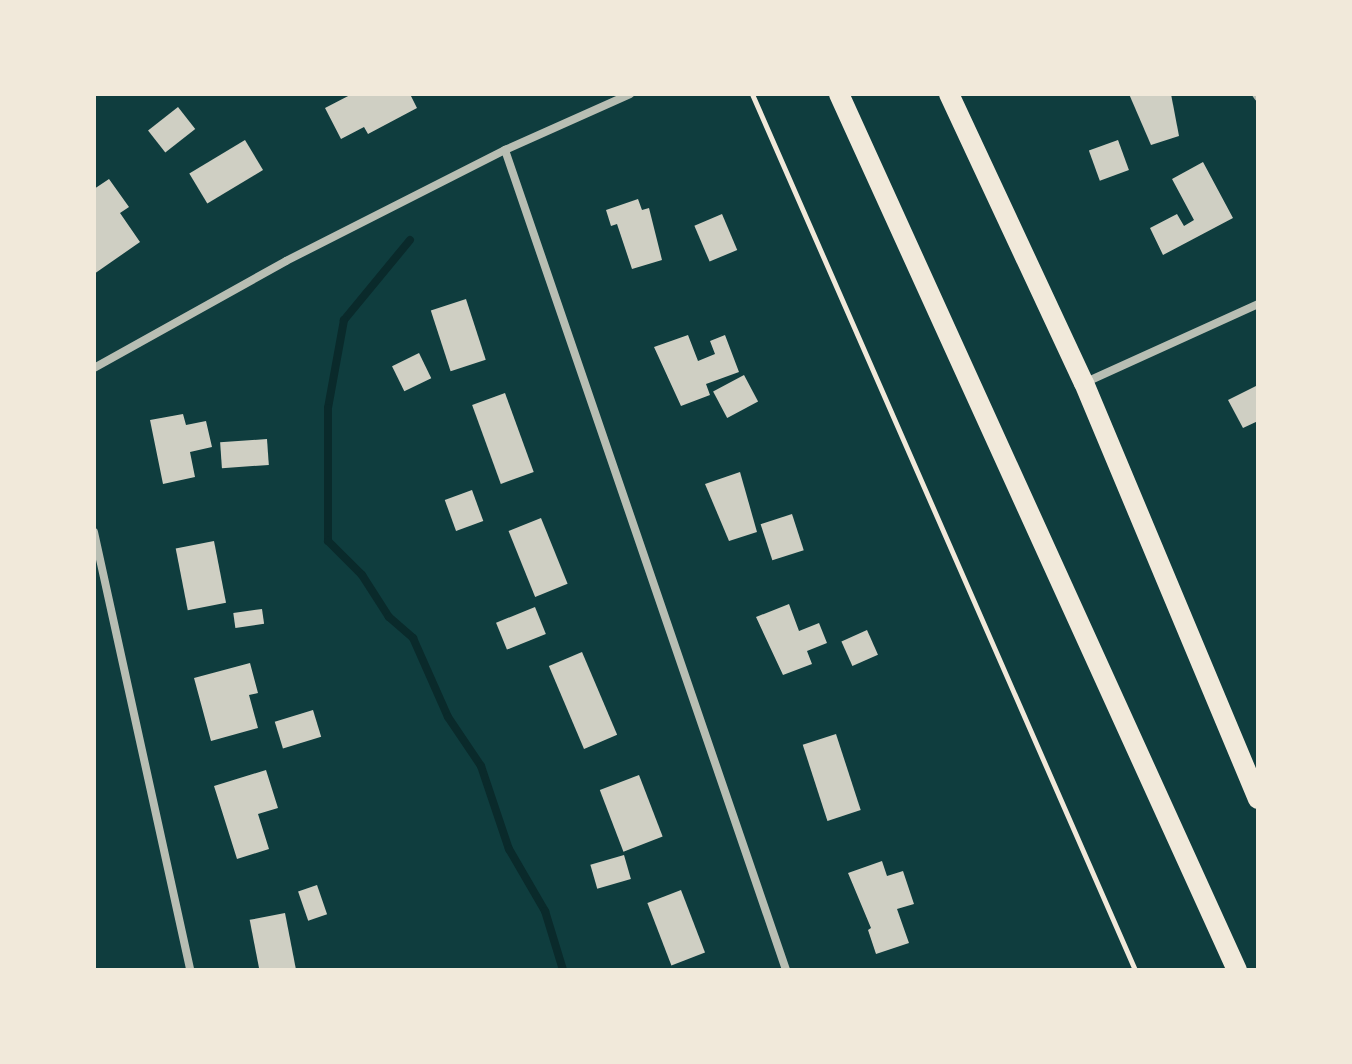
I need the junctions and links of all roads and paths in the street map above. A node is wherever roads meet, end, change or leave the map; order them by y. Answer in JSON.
{"nodes":[{"id":1,"x":630,"y":94,"type":"edge"},
{"id":2,"x":752,"y":94,"type":"edge"},
{"id":3,"x":839,"y":94,"type":"edge"},
{"id":4,"x":949,"y":94,"type":"edge"},
{"id":5,"x":505,"y":150,"type":"junction"},
{"id":6,"x":1258,"y":304,"type":"edge"},
{"id":7,"x":94,"y":368,"type":"edge"},
{"id":8,"x":1084,"y":383,"type":"junction"},
{"id":9,"x":94,"y":532,"type":"edge"},
{"id":10,"x":1258,"y":799,"type":"edge"},
{"id":11,"x":190,"y":970,"type":"edge"},
{"id":12,"x":786,"y":970,"type":"edge"},
{"id":13,"x":1135,"y":970,"type":"edge"},
{"id":14,"x":1237,"y":970,"type":"edge"}],
"edges":[{"from":1,"to":5,"type":"street"},
{"from":2,"to":13,"type":"path"},
{"from":3,"to":14,"type":"main road"},
{"from":4,"to":8,"type":"main road"},
{"from":5,"to":7,"type":"street"},
{"from":5,"to":12,"type":"street"},
{"from":6,"to":8,"type":"street"},
{"from":8,"to":10,"type":"main road"},
{"from":9,"to":11,"type":"street"}]}
